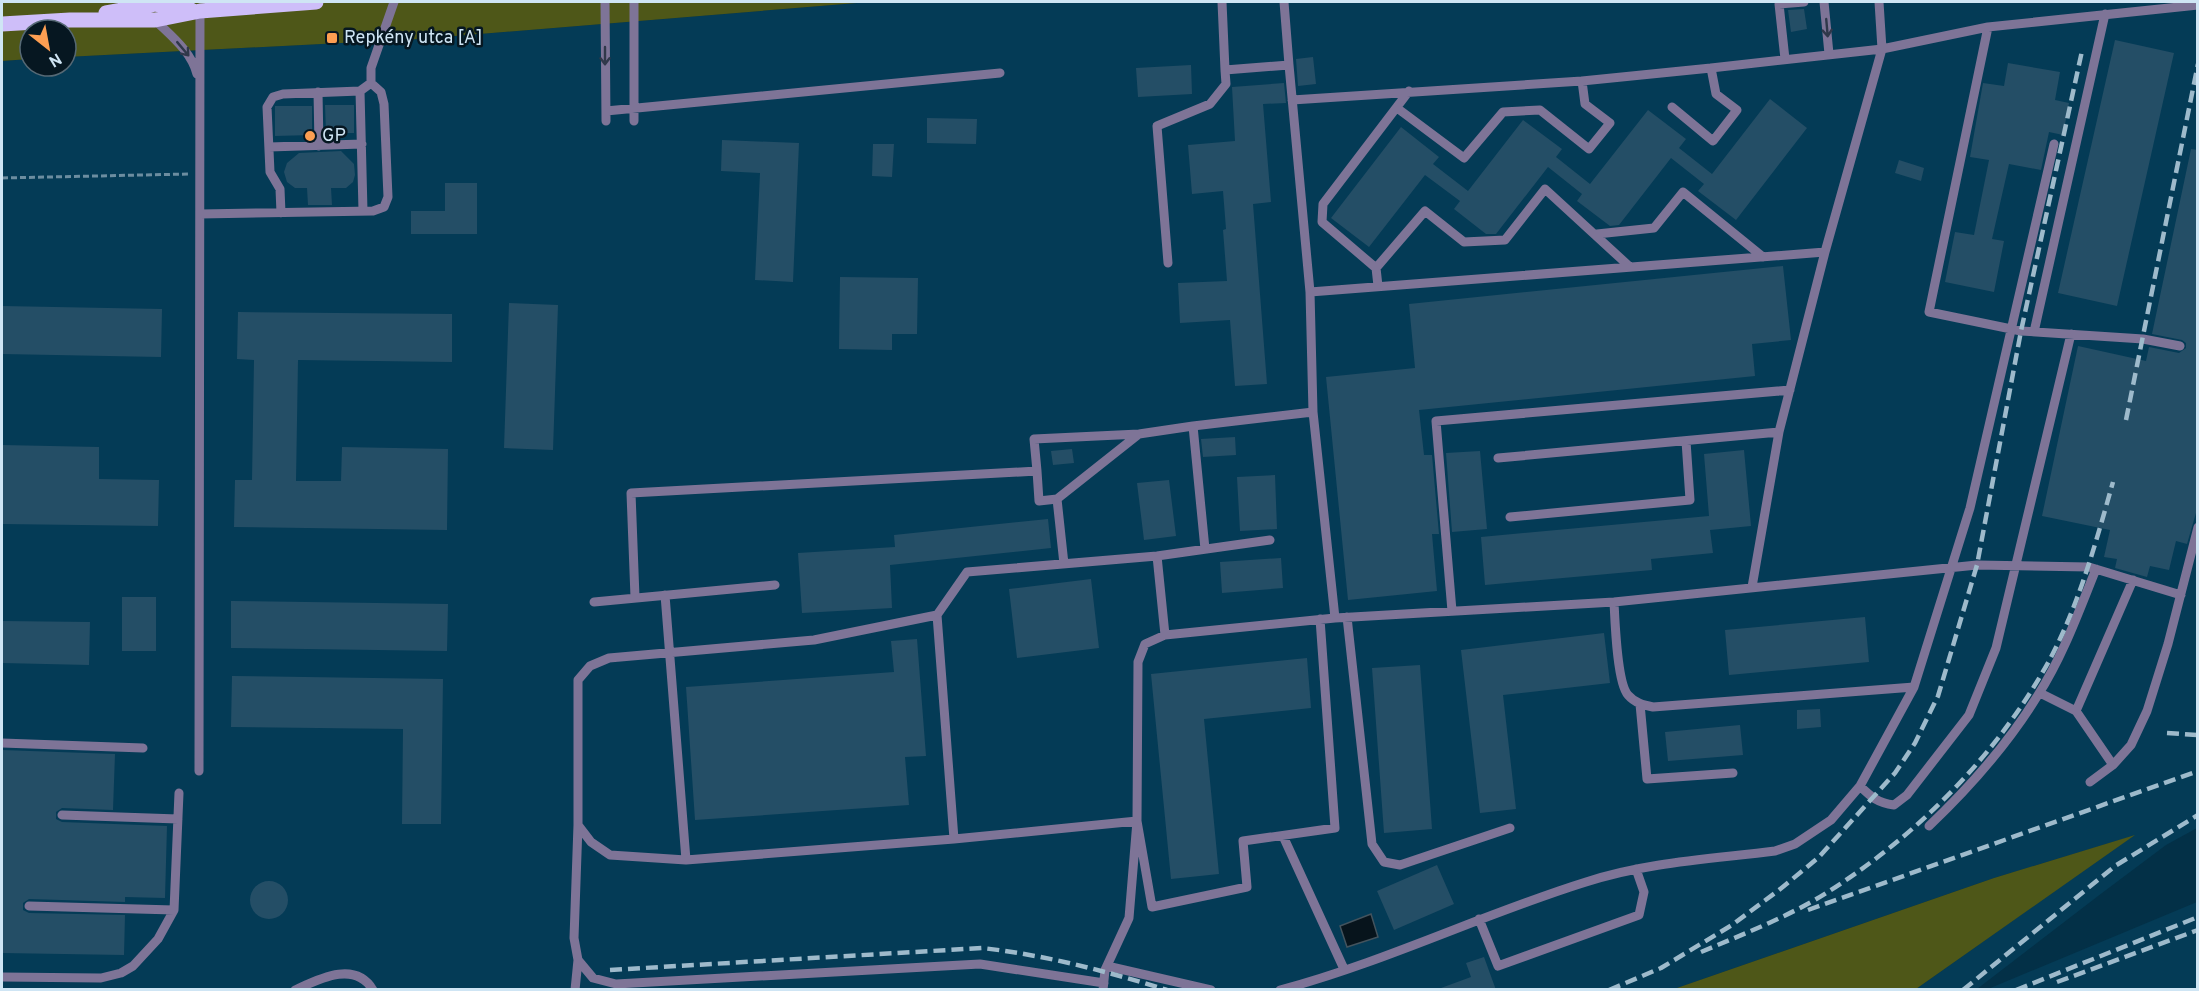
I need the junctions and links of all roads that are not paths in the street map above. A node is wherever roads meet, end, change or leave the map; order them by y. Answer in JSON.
{"nodes":[{"id":1,"x":316,"y":2,"type":"edge"},
{"id":2,"x":394,"y":2,"type":"edge"},
{"id":3,"x":605,"y":2,"type":"edge"},
{"id":4,"x":634,"y":2,"type":"edge"},
{"id":5,"x":1222,"y":2,"type":"edge"},
{"id":6,"x":1284,"y":2,"type":"edge"},
{"id":7,"x":1804,"y":2,"type":"edge"},
{"id":8,"x":1824,"y":2,"type":"edge"},
{"id":9,"x":1879,"y":2,"type":"edge"},
{"id":10,"x":2198,"y":5,"type":"edge"},
{"id":11,"x":200,"y":11,"type":"junction"},
{"id":12,"x":2105,"y":14,"type":"junction"},
{"id":13,"x":78,"y":18,"type":"edge"},
{"id":14,"x":78,"y":20,"type":"edge"},
{"id":15,"x":155,"y":20,"type":"junction"},
{"id":16,"x":18,"y":23,"type":"edge"},
{"id":17,"x":2,"y":24,"type":"edge"},
{"id":18,"x":1988,"y":27,"type":"junction"},
{"id":19,"x":1882,"y":49,"type":"junction"},
{"id":20,"x":1829,"y":54,"type":"junction"},
{"id":21,"x":1785,"y":59,"type":"junction"},
{"id":22,"x":1289,"y":65,"type":"junction"},
{"id":23,"x":1711,"y":68,"type":"junction"},
{"id":24,"x":1225,"y":70,"type":"junction"},
{"id":25,"x":1000,"y":73,"type":"dead end"},
{"id":26,"x":1582,"y":81,"type":"junction"},
{"id":27,"x":371,"y":83,"type":"junction"},
{"id":28,"x":200,"y":85,"type":"junction"},
{"id":29,"x":360,"y":91,"type":"junction"},
{"id":30,"x":318,"y":92,"type":"junction"},
{"id":31,"x":1410,"y":92,"type":"junction"},
{"id":32,"x":1292,"y":100,"type":"junction"},
{"id":33,"x":1672,"y":107,"type":"dead end"},
{"id":34,"x":1397,"y":108,"type":"junction"},
{"id":35,"x":634,"y":109,"type":"junction"},
{"id":36,"x":634,"y":121,"type":"dead end"},
{"id":37,"x":362,"y":144,"type":"junction"},
{"id":38,"x":2054,"y":144,"type":"dead end"},
{"id":39,"x":319,"y":146,"type":"junction"},
{"id":40,"x":269,"y":147,"type":"junction"},
{"id":41,"x":363,"y":211,"type":"junction"},
{"id":42,"x":281,"y":213,"type":"junction"},
{"id":43,"x":200,"y":214,"type":"junction"},
{"id":44,"x":1597,"y":234,"type":"junction"},
{"id":45,"x":1825,"y":252,"type":"junction"},
{"id":46,"x":1763,"y":257,"type":"junction"},
{"id":47,"x":1168,"y":263,"type":"dead end"},
{"id":48,"x":1630,"y":267,"type":"junction"},
{"id":49,"x":1376,"y":268,"type":"junction"},
{"id":50,"x":1378,"y":286,"type":"junction"},
{"id":51,"x":1310,"y":292,"type":"junction"},
{"id":52,"x":2010,"y":328,"type":"junction"},
{"id":53,"x":2034,"y":332,"type":"junction"},
{"id":54,"x":2071,"y":334,"type":"junction"},
{"id":55,"x":2181,"y":346,"type":"dead end"},
{"id":56,"x":1790,"y":390,"type":"junction"},
{"id":57,"x":1313,"y":412,"type":"junction"},
{"id":58,"x":1193,"y":426,"type":"junction"},
{"id":59,"x":1779,"y":432,"type":"junction"},
{"id":60,"x":1139,"y":434,"type":"junction"},
{"id":61,"x":1686,"y":441,"type":"junction"},
{"id":62,"x":1498,"y":458,"type":"dead end"},
{"id":63,"x":1037,"y":471,"type":"junction"},
{"id":64,"x":1057,"y":500,"type":"junction"},
{"id":65,"x":1509,"y":517,"type":"dead end"},
{"id":66,"x":2198,"y":527,"type":"edge"},
{"id":67,"x":1270,"y":540,"type":"dead end"},
{"id":68,"x":1205,"y":549,"type":"junction"},
{"id":69,"x":1157,"y":556,"type":"junction"},
{"id":70,"x":1064,"y":564,"type":"junction"},
{"id":71,"x":1952,"y":566,"type":"junction"},
{"id":72,"x":2015,"y":567,"type":"junction"},
{"id":73,"x":2096,"y":569,"type":"junction"},
{"id":74,"x":2133,"y":580,"type":"junction"},
{"id":75,"x":775,"y":585,"type":"dead end"},
{"id":76,"x":1752,"y":587,"type":"junction"},
{"id":77,"x":665,"y":595,"type":"junction"},
{"id":78,"x":2181,"y":595,"type":"junction"},
{"id":79,"x":635,"y":597,"type":"junction"},
{"id":80,"x":594,"y":602,"type":"dead end"},
{"id":81,"x":1614,"y":602,"type":"junction"},
{"id":82,"x":1452,"y":611,"type":"junction"},
{"id":83,"x":937,"y":615,"type":"junction"},
{"id":84,"x":1347,"y":617,"type":"junction"},
{"id":85,"x":1335,"y":618,"type":"junction"},
{"id":86,"x":1320,"y":619,"type":"junction"},
{"id":87,"x":1165,"y":635,"type":"junction"},
{"id":88,"x":670,"y":653,"type":"junction"},
{"id":89,"x":1914,"y":687,"type":"junction"},
{"id":90,"x":2040,"y":693,"type":"junction"},
{"id":91,"x":1640,"y":704,"type":"junction"},
{"id":92,"x":2076,"y":711,"type":"junction"},
{"id":93,"x":2,"y":743,"type":"edge"},
{"id":94,"x":143,"y":748,"type":"dead end"},
{"id":95,"x":2113,"y":765,"type":"junction"},
{"id":96,"x":199,"y":771,"type":"dead end"},
{"id":97,"x":1732,"y":773,"type":"dead end"},
{"id":98,"x":2090,"y":782,"type":"dead end"},
{"id":99,"x":1860,"y":786,"type":"junction"},
{"id":100,"x":179,"y":793,"type":"dead end"},
{"id":101,"x":62,"y":815,"type":"dead end"},
{"id":102,"x":178,"y":819,"type":"junction"},
{"id":103,"x":1137,"y":821,"type":"junction"},
{"id":104,"x":578,"y":825,"type":"junction"},
{"id":105,"x":1929,"y":826,"type":"dead end"},
{"id":106,"x":1510,"y":828,"type":"dead end"},
{"id":107,"x":1283,"y":836,"type":"junction"},
{"id":108,"x":954,"y":839,"type":"junction"},
{"id":109,"x":687,"y":860,"type":"junction"},
{"id":110,"x":1636,"y":869,"type":"junction"},
{"id":111,"x":29,"y":906,"type":"dead end"},
{"id":112,"x":174,"y":910,"type":"junction"},
{"id":113,"x":1479,"y":920,"type":"junction"},
{"id":114,"x":578,"y":960,"type":"junction"},
{"id":115,"x":1107,"y":966,"type":"junction"},
{"id":116,"x":1344,"y":969,"type":"junction"},
{"id":117,"x":2,"y":977,"type":"edge"},
{"id":118,"x":1104,"y":986,"type":"edge"},
{"id":119,"x":295,"y":990,"type":"edge"},
{"id":120,"x":373,"y":990,"type":"edge"},
{"id":121,"x":575,"y":990,"type":"edge"},
{"id":122,"x":1211,"y":990,"type":"edge"},
{"id":123,"x":1280,"y":990,"type":"edge"}],
"edges":[{"from":1,"to":11,"type":"main road"},
{"from":2,"to":27,"type":"lane"},
{"from":3,"to":35,"type":"lane","one_way":true},
{"from":4,"to":35,"type":"lane"},
{"from":5,"to":24,"type":"lane"},
{"from":6,"to":22,"type":"lane"},
{"from":7,"to":21,"type":"lane"},
{"from":8,"to":20,"type":"lane","one_way":true},
{"from":9,"to":19,"type":"lane"},
{"from":10,"to":12,"type":"lane"},
{"from":11,"to":13,"type":"main road"},
{"from":11,"to":15,"type":"main road"},
{"from":11,"to":28,"type":"lane"},
{"from":12,"to":18,"type":"lane"},
{"from":12,"to":53,"type":"lane"},
{"from":14,"to":15,"type":"main road"},
{"from":15,"to":28,"type":"lane","one_way":true},
{"from":16,"to":17,"type":"main road"},
{"from":18,"to":19,"type":"lane"},
{"from":18,"to":52,"type":"lane"},
{"from":19,"to":20,"type":"lane"},
{"from":19,"to":45,"type":"lane"},
{"from":20,"to":21,"type":"lane"},
{"from":21,"to":23,"type":"lane"},
{"from":22,"to":24,"type":"lane"},
{"from":22,"to":32,"type":"lane"},
{"from":23,"to":26,"type":"lane"},
{"from":23,"to":33,"type":"lane"},
{"from":24,"to":47,"type":"lane"},
{"from":25,"to":35,"type":"lane"},
{"from":26,"to":31,"type":"lane"},
{"from":26,"to":34,"type":"lane"},
{"from":27,"to":29,"type":"lane"},
{"from":27,"to":41,"type":"lane"},
{"from":28,"to":43,"type":"lane"},
{"from":29,"to":30,"type":"lane"},
{"from":29,"to":37,"type":"lane"},
{"from":30,"to":39,"type":"lane"},
{"from":30,"to":40,"type":"lane"},
{"from":31,"to":32,"type":"lane"},
{"from":31,"to":34,"type":"lane"},
{"from":32,"to":51,"type":"lane"},
{"from":34,"to":49,"type":"lane"},
{"from":35,"to":36,"type":"lane"},
{"from":37,"to":39,"type":"lane"},
{"from":37,"to":41,"type":"lane"},
{"from":38,"to":52,"type":"lane"},
{"from":39,"to":40,"type":"lane"},
{"from":40,"to":42,"type":"lane"},
{"from":41,"to":42,"type":"lane"},
{"from":42,"to":43,"type":"lane"},
{"from":43,"to":96,"type":"lane"},
{"from":44,"to":46,"type":"lane"},
{"from":44,"to":48,"type":"lane"},
{"from":44,"to":49,"type":"lane"},
{"from":45,"to":46,"type":"lane"},
{"from":45,"to":56,"type":"lane"},
{"from":46,"to":48,"type":"lane"},
{"from":48,"to":50,"type":"lane"},
{"from":49,"to":50,"type":"lane"},
{"from":50,"to":51,"type":"lane"},
{"from":51,"to":57,"type":"lane"},
{"from":52,"to":53,"type":"lane"},
{"from":52,"to":71,"type":"lane"},
{"from":53,"to":54,"type":"lane"},
{"from":54,"to":55,"type":"lane"},
{"from":54,"to":72,"type":"lane"},
{"from":56,"to":59,"type":"lane"},
{"from":56,"to":82,"type":"lane"},
{"from":57,"to":58,"type":"lane"},
{"from":57,"to":85,"type":"lane"},
{"from":58,"to":60,"type":"lane"},
{"from":58,"to":68,"type":"lane"},
{"from":59,"to":61,"type":"lane"},
{"from":59,"to":76,"type":"lane"},
{"from":60,"to":63,"type":"lane"},
{"from":60,"to":64,"type":"lane"},
{"from":61,"to":62,"type":"lane"},
{"from":61,"to":65,"type":"lane"},
{"from":63,"to":64,"type":"lane"},
{"from":63,"to":79,"type":"lane"},
{"from":64,"to":70,"type":"lane"},
{"from":66,"to":78,"type":"lane"},
{"from":67,"to":68,"type":"lane"},
{"from":68,"to":69,"type":"lane"},
{"from":69,"to":70,"type":"lane"},
{"from":69,"to":87,"type":"lane"},
{"from":70,"to":83,"type":"lane"},
{"from":71,"to":72,"type":"lane"},
{"from":71,"to":76,"type":"lane"},
{"from":71,"to":89,"type":"lane"},
{"from":72,"to":73,"type":"lane"},
{"from":72,"to":99,"type":"lane"},
{"from":73,"to":74,"type":"lane"},
{"from":73,"to":90,"type":"lane"},
{"from":74,"to":78,"type":"lane"},
{"from":74,"to":92,"type":"lane"},
{"from":75,"to":77,"type":"lane"},
{"from":76,"to":81,"type":"lane"},
{"from":77,"to":79,"type":"lane"},
{"from":77,"to":88,"type":"lane"},
{"from":78,"to":95,"type":"lane"},
{"from":79,"to":80,"type":"lane"},
{"from":81,"to":82,"type":"lane"},
{"from":81,"to":91,"type":"lane"},
{"from":82,"to":84,"type":"lane"},
{"from":83,"to":88,"type":"lane"},
{"from":83,"to":108,"type":"lane"},
{"from":84,"to":85,"type":"lane"},
{"from":84,"to":106,"type":"lane"},
{"from":85,"to":86,"type":"lane"},
{"from":86,"to":87,"type":"lane"},
{"from":86,"to":107,"type":"lane"},
{"from":87,"to":103,"type":"lane"},
{"from":88,"to":104,"type":"lane"},
{"from":88,"to":109,"type":"lane"},
{"from":89,"to":91,"type":"lane"},
{"from":89,"to":99,"type":"lane"},
{"from":90,"to":92,"type":"lane"},
{"from":90,"to":105,"type":"lane"},
{"from":91,"to":97,"type":"lane"},
{"from":92,"to":95,"type":"lane"},
{"from":93,"to":94,"type":"lane"},
{"from":95,"to":98,"type":"lane"},
{"from":99,"to":110,"type":"lane"},
{"from":100,"to":102,"type":"lane"},
{"from":101,"to":102,"type":"lane"},
{"from":102,"to":112,"type":"lane"},
{"from":103,"to":107,"type":"lane"},
{"from":103,"to":108,"type":"lane"},
{"from":103,"to":115,"type":"lane"},
{"from":104,"to":109,"type":"lane"},
{"from":104,"to":114,"type":"lane"},
{"from":107,"to":116,"type":"lane"},
{"from":108,"to":109,"type":"lane"},
{"from":110,"to":113,"type":"lane"},
{"from":110,"to":113,"type":"lane"},
{"from":111,"to":112,"type":"lane"},
{"from":112,"to":117,"type":"lane"},
{"from":113,"to":116,"type":"lane"},
{"from":114,"to":118,"type":"lane"},
{"from":114,"to":121,"type":"lane"},
{"from":115,"to":118,"type":"lane"},
{"from":115,"to":122,"type":"lane"},
{"from":116,"to":123,"type":"lane"},
{"from":119,"to":120,"type":"lane"}]}
